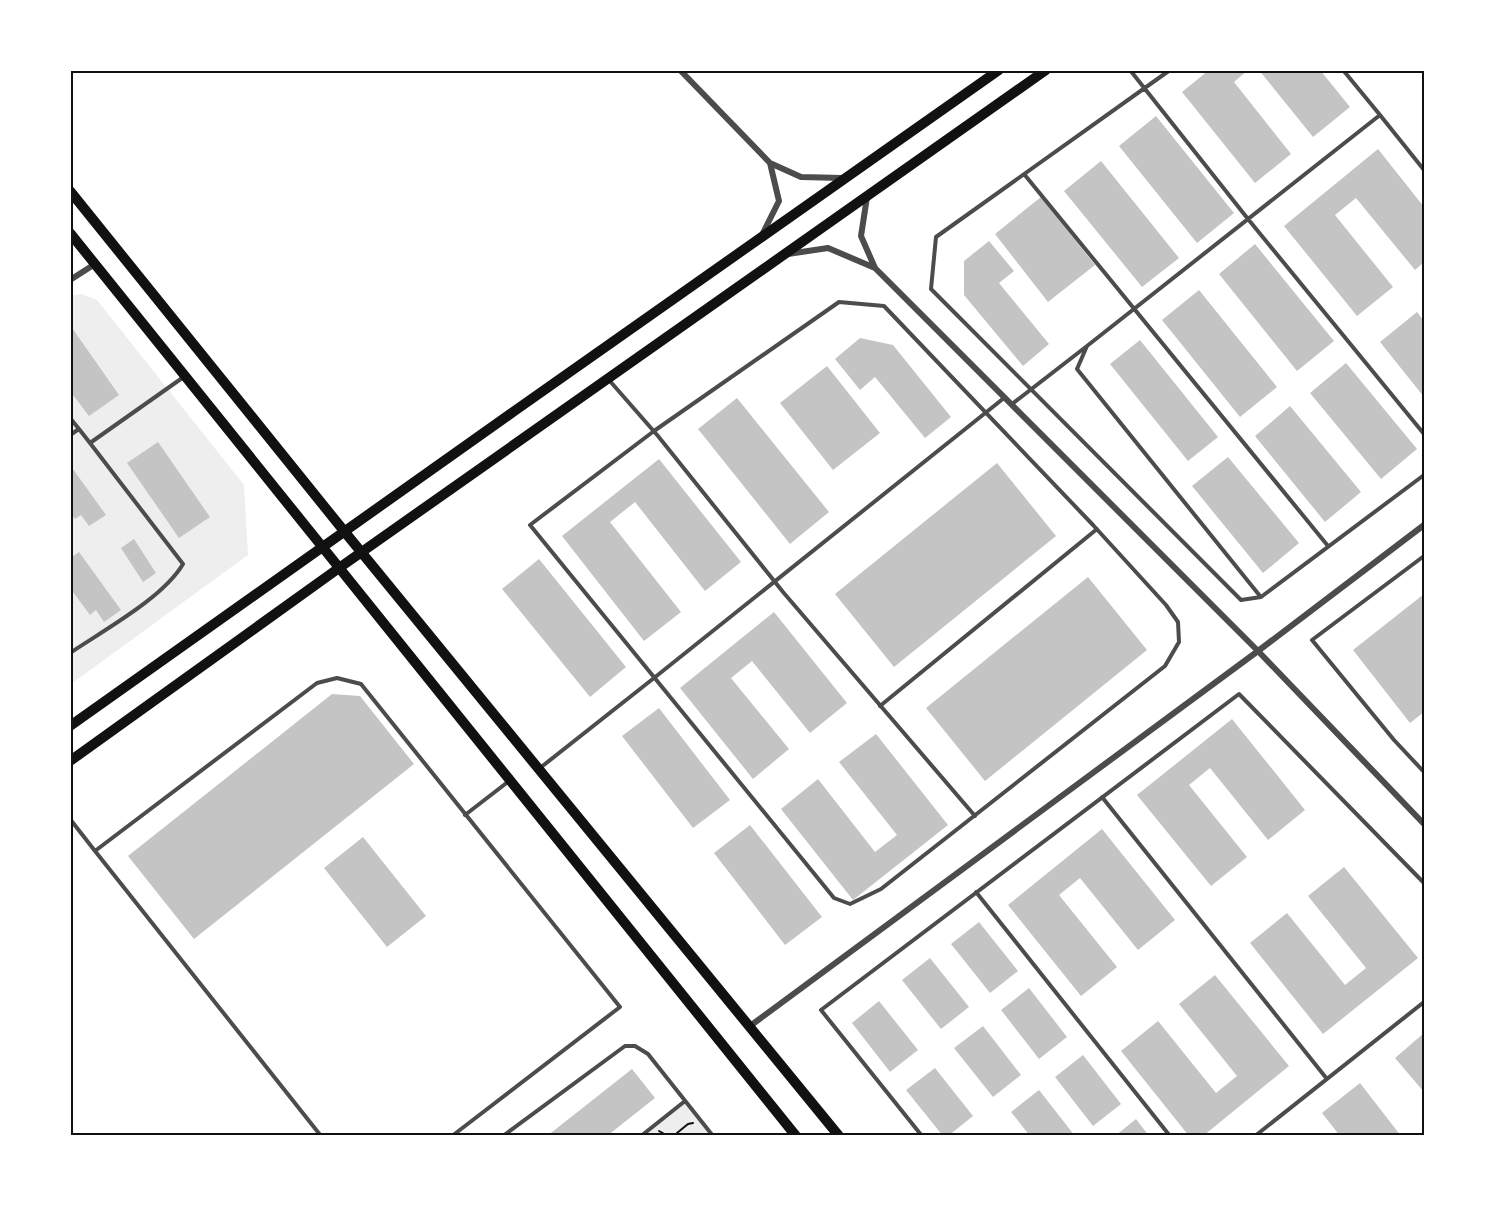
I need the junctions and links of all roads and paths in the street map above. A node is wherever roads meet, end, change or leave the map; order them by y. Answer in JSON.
{"nodes":[{"id":1,"x":681,"y":70,"type":"edge"},
{"id":2,"x":999,"y":70,"type":"edge"},
{"id":3,"x":1046,"y":70,"type":"edge"},
{"id":4,"x":1130,"y":70,"type":"edge"},
{"id":5,"x":1170,"y":70,"type":"edge"},
{"id":6,"x":1343,"y":70,"type":"edge"},
{"id":7,"x":1144,"y":89,"type":"junction"},
{"id":8,"x":1380,"y":116,"type":"junction"},
{"id":9,"x":770,"y":163,"type":"junction"},
{"id":10,"x":1425,"y":170,"type":"edge"},
{"id":11,"x":1024,"y":174,"type":"junction"},
{"id":12,"x":846,"y":178,"type":"junction"},
{"id":13,"x":70,"y":190,"type":"edge"},
{"id":14,"x":867,"y":196,"type":"junction"},
{"id":15,"x":1248,"y":219,"type":"junction"},
{"id":16,"x":70,"y":233,"type":"edge"},
{"id":17,"x":760,"y":238,"type":"junction"},
{"id":18,"x":785,"y":254,"type":"junction"},
{"id":19,"x":95,"y":264,"type":"junction"},
{"id":20,"x":875,"y":268,"type":"junction"},
{"id":21,"x":70,"y":280,"type":"edge"},
{"id":22,"x":1134,"y":309,"type":"junction"},
{"id":23,"x":1088,"y":346,"type":"junction"},
{"id":24,"x":186,"y":376,"type":"junction"},
{"id":25,"x":608,"y":379,"type":"junction"},
{"id":26,"x":1032,"y":390,"type":"junction"},
{"id":27,"x":1004,"y":398,"type":"junction"},
{"id":28,"x":1011,"y":405,"type":"junction"},
{"id":29,"x":985,"y":412,"type":"junction"},
{"id":30,"x":70,"y":418,"type":"edge"},
{"id":31,"x":79,"y":429,"type":"junction"},
{"id":32,"x":654,"y":431,"type":"junction"},
{"id":33,"x":1425,"y":434,"type":"edge"},
{"id":34,"x":70,"y":435,"type":"edge"},
{"id":35,"x":90,"y":443,"type":"junction"},
{"id":36,"x":1425,"y":475,"type":"edge"},
{"id":37,"x":1425,"y":525,"type":"edge"},
{"id":38,"x":1097,"y":529,"type":"junction"},
{"id":39,"x":344,"y":531,"type":"junction"},
{"id":40,"x":1328,"y":546,"type":"junction"},
{"id":41,"x":323,"y":547,"type":"junction"},
{"id":42,"x":363,"y":552,"type":"junction"},
{"id":43,"x":1425,"y":556,"type":"edge"},
{"id":44,"x":339,"y":568,"type":"junction"},
{"id":45,"x":775,"y":582,"type":"junction"},
{"id":46,"x":1261,"y":597,"type":"junction"},
{"id":47,"x":1258,"y":651,"type":"junction"},
{"id":48,"x":70,"y":653,"type":"edge"},
{"id":49,"x":654,"y":678,"type":"junction"},
{"id":50,"x":880,"y":705,"type":"junction"},
{"id":51,"x":70,"y":726,"type":"edge"},
{"id":52,"x":70,"y":761,"type":"edge"},
{"id":53,"x":539,"y":768,"type":"junction"},
{"id":54,"x":1425,"y":772,"type":"edge"},
{"id":55,"x":510,"y":780,"type":"junction"},
{"id":56,"x":1102,"y":797,"type":"junction"},
{"id":57,"x":465,"y":815,"type":"junction"},
{"id":58,"x":975,"y":816,"type":"junction"},
{"id":59,"x":70,"y":819,"type":"edge"},
{"id":60,"x":1425,"y":824,"type":"edge"},
{"id":61,"x":95,"y":851,"type":"junction"},
{"id":62,"x":1425,"y":883,"type":"edge"},
{"id":63,"x":976,"y":892,"type":"junction"},
{"id":64,"x":1425,"y":1002,"type":"edge"},
{"id":65,"x":750,"y":1026,"type":"junction"},
{"id":66,"x":1327,"y":1079,"type":"junction"},
{"id":67,"x":685,"y":1101,"type":"junction"},
{"id":68,"x":702,"y":1122,"type":"junction"},
{"id":69,"x":794,"y":1135,"type":"edge"},
{"id":70,"x":321,"y":1136,"type":"edge"},
{"id":71,"x":452,"y":1136,"type":"edge"},
{"id":72,"x":504,"y":1136,"type":"edge"},
{"id":73,"x":641,"y":1136,"type":"edge"},
{"id":74,"x":677,"y":1136,"type":"edge"},
{"id":75,"x":713,"y":1136,"type":"edge"},
{"id":76,"x":839,"y":1136,"type":"edge"},
{"id":77,"x":922,"y":1136,"type":"edge"},
{"id":78,"x":1170,"y":1136,"type":"edge"},
{"id":79,"x":1255,"y":1136,"type":"edge"}],
"edges":[{"from":1,"to":9,"type":"street"},
{"from":2,"to":12,"type":"main road"},
{"from":3,"to":14,"type":"main road"},
{"from":4,"to":7,"type":"lane"},
{"from":5,"to":7,"type":"lane"},
{"from":6,"to":8,"type":"lane"},
{"from":7,"to":11,"type":"lane"},
{"from":7,"to":15,"type":"lane"},
{"from":8,"to":10,"type":"lane"},
{"from":8,"to":15,"type":"lane"},
{"from":9,"to":12,"type":"street"},
{"from":9,"to":17,"type":"street"},
{"from":11,"to":22,"type":"lane"},
{"from":11,"to":26,"type":"lane"},
{"from":12,"to":17,"type":"main road"},
{"from":13,"to":39,"type":"main road"},
{"from":14,"to":18,"type":"main road"},
{"from":14,"to":20,"type":"street"},
{"from":15,"to":22,"type":"lane"},
{"from":15,"to":33,"type":"lane"},
{"from":16,"to":19,"type":"main road"},
{"from":17,"to":39,"type":"main road"},
{"from":18,"to":20,"type":"street"},
{"from":18,"to":25,"type":"main road"},
{"from":19,"to":21,"type":"street"},
{"from":19,"to":24,"type":"main road"},
{"from":20,"to":27,"type":"street"},
{"from":22,"to":23,"type":"lane"},
{"from":22,"to":40,"type":"lane"},
{"from":23,"to":26,"type":"lane"},
{"from":23,"to":46,"type":"lane"},
{"from":24,"to":35,"type":"lane"},
{"from":24,"to":41,"type":"main road"},
{"from":25,"to":32,"type":"lane"},
{"from":25,"to":42,"type":"main road"},
{"from":26,"to":28,"type":"lane"},
{"from":26,"to":46,"type":"lane"},
{"from":27,"to":28,"type":"street"},
{"from":27,"to":29,"type":"lane"},
{"from":28,"to":47,"type":"street"},
{"from":29,"to":32,"type":"lane"},
{"from":29,"to":38,"type":"lane"},
{"from":29,"to":45,"type":"lane"},
{"from":30,"to":31,"type":"lane"},
{"from":31,"to":34,"type":"lane"},
{"from":31,"to":35,"type":"lane"},
{"from":32,"to":45,"type":"lane"},
{"from":32,"to":49,"type":"lane"},
{"from":35,"to":48,"type":"lane"},
{"from":36,"to":40,"type":"lane"},
{"from":37,"to":47,"type":"street"},
{"from":38,"to":50,"type":"lane"},
{"from":38,"to":58,"type":"lane"},
{"from":39,"to":41,"type":"main road"},
{"from":39,"to":42,"type":"main road"},
{"from":40,"to":46,"type":"lane"},
{"from":41,"to":44,"type":"main road"},
{"from":41,"to":51,"type":"main road"},
{"from":42,"to":44,"type":"main road"},
{"from":42,"to":53,"type":"main road"},
{"from":43,"to":54,"type":"lane"},
{"from":44,"to":52,"type":"main road"},
{"from":44,"to":55,"type":"main road"},
{"from":45,"to":49,"type":"lane"},
{"from":45,"to":50,"type":"lane"},
{"from":47,"to":60,"type":"street"},
{"from":47,"to":65,"type":"street"},
{"from":49,"to":53,"type":"lane"},
{"from":49,"to":58,"type":"lane"},
{"from":50,"to":58,"type":"lane"},
{"from":53,"to":65,"type":"main road"},
{"from":55,"to":57,"type":"lane"},
{"from":55,"to":69,"type":"main road"},
{"from":56,"to":62,"type":"lane"},
{"from":56,"to":63,"type":"lane"},
{"from":56,"to":66,"type":"lane"},
{"from":57,"to":61,"type":"lane"},
{"from":57,"to":71,"type":"lane"},
{"from":59,"to":61,"type":"lane"},
{"from":61,"to":70,"type":"lane"},
{"from":63,"to":77,"type":"lane"},
{"from":63,"to":78,"type":"lane"},
{"from":64,"to":66,"type":"lane"},
{"from":65,"to":76,"type":"main road"},
{"from":66,"to":79,"type":"lane"},
{"from":67,"to":68,"type":"lane"},
{"from":67,"to":72,"type":"lane"},
{"from":67,"to":73,"type":"lane"},
{"from":68,"to":74,"type":"path"},
{"from":68,"to":75,"type":"lane"}]}
